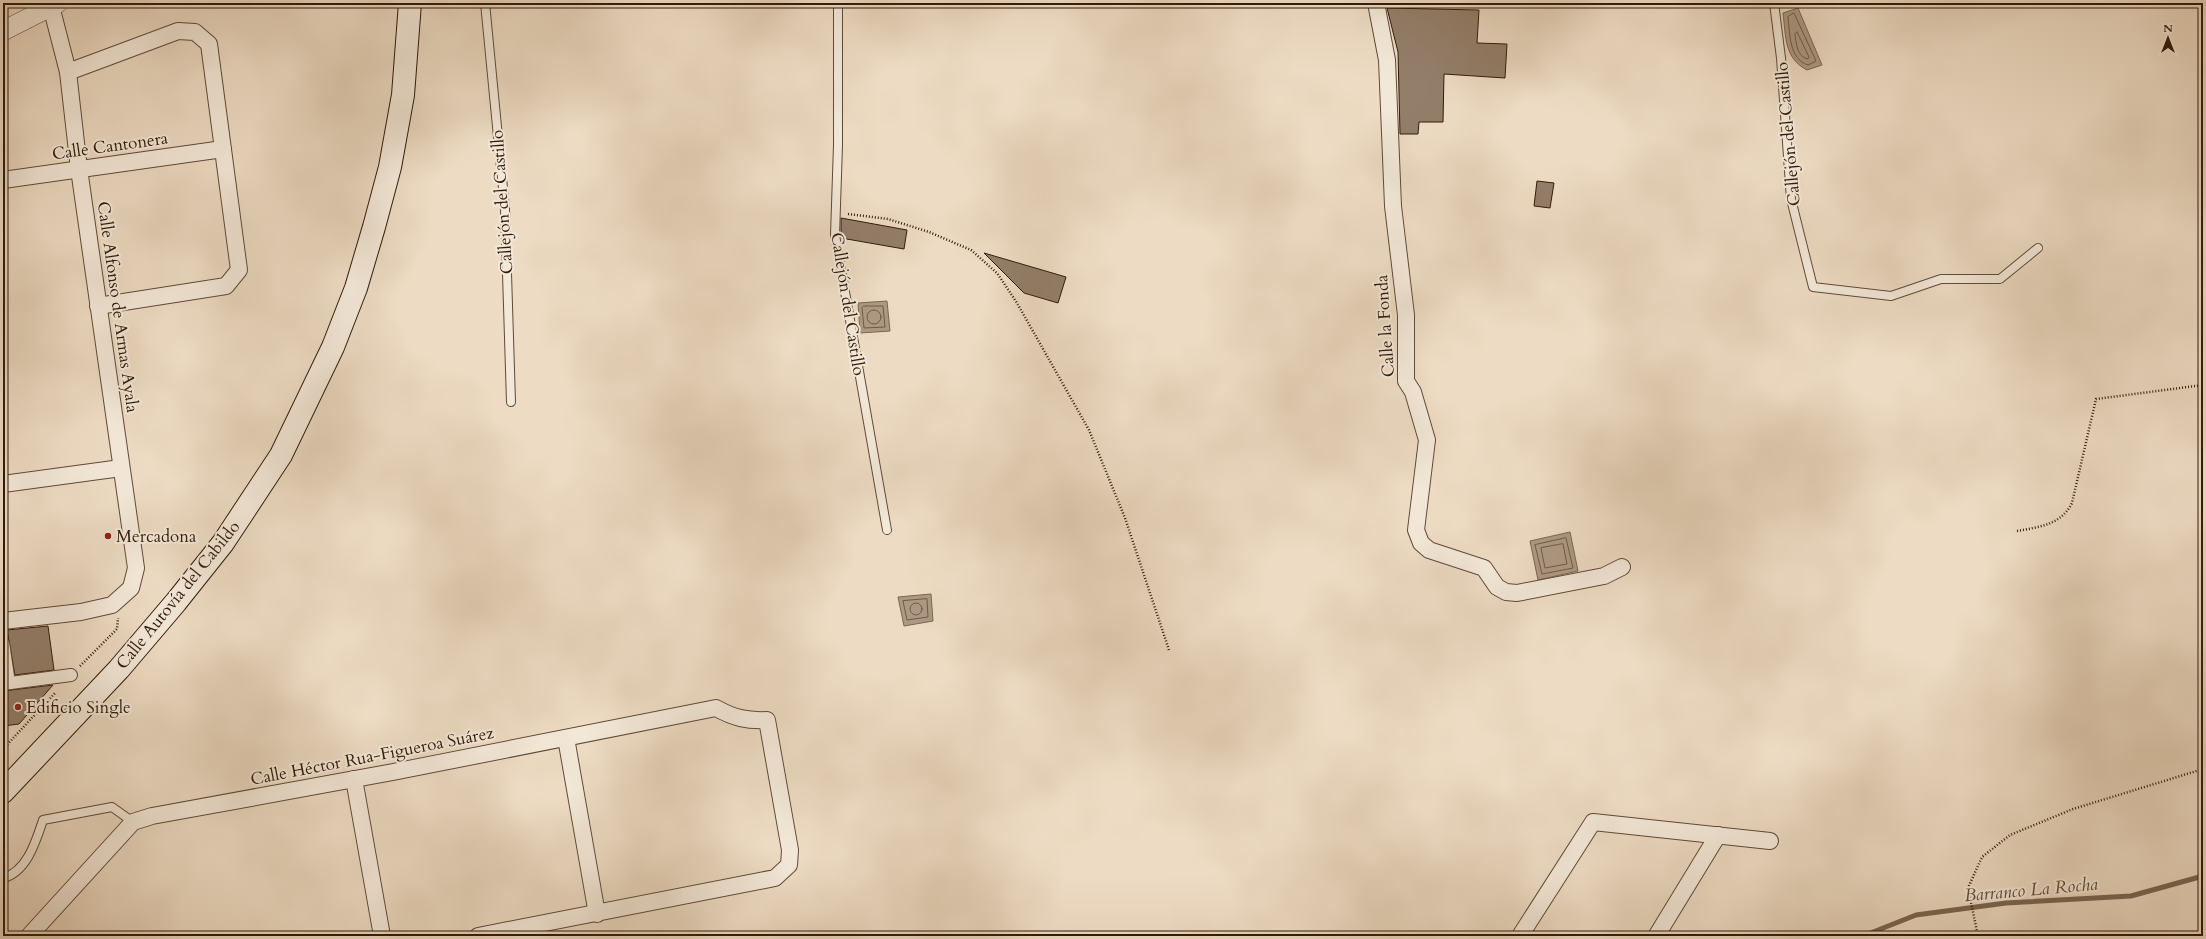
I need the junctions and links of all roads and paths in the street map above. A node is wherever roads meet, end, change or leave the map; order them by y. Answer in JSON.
{"nodes":[{"id":1,"x":410,"y":3,"type":"edge"},
{"id":2,"x":485,"y":3,"type":"edge"},
{"id":3,"x":838,"y":3,"type":"edge"},
{"id":4,"x":1376,"y":3,"type":"edge"},
{"id":5,"x":1774,"y":3,"type":"edge"},
{"id":6,"x":55,"y":4,"type":"edge"},
{"id":7,"x":3,"y":31,"type":"edge"},
{"id":8,"x":68,"y":72,"type":"junction"},
{"id":9,"x":223,"y":149,"type":"junction"},
{"id":10,"x":79,"y":169,"type":"junction"},
{"id":11,"x":3,"y":180,"type":"edge"},
{"id":12,"x":835,"y":213,"type":"junction"},
{"id":13,"x":2038,"y":248,"type":"dead end"},
{"id":14,"x":98,"y":306,"type":"junction"},
{"id":15,"x":2203,"y":386,"type":"edge"},
{"id":16,"x":511,"y":402,"type":"dead end"},
{"id":17,"x":121,"y":468,"type":"junction"},
{"id":18,"x":3,"y":484,"type":"edge"},
{"id":19,"x":887,"y":530,"type":"dead end"},
{"id":20,"x":2017,"y":531,"type":"dead end"},
{"id":21,"x":1622,"y":567,"type":"dead end"},
{"id":22,"x":3,"y":621,"type":"edge"},
{"id":23,"x":3,"y":643,"type":"edge"},
{"id":24,"x":1169,"y":650,"type":"dead end"},
{"id":25,"x":71,"y":675,"type":"dead end"},
{"id":26,"x":6,"y":683,"type":"edge"},
{"id":27,"x":566,"y":738,"type":"junction"},
{"id":28,"x":2203,"y":769,"type":"edge"},
{"id":29,"x":354,"y":779,"type":"junction"},
{"id":30,"x":3,"y":792,"type":"edge"},
{"id":31,"x":132,"y":822,"type":"junction"},
{"id":32,"x":1718,"y":835,"type":"junction"},
{"id":33,"x":1770,"y":841,"type":"dead end"},
{"id":34,"x":3,"y":878,"type":"edge"},
{"id":35,"x":597,"y":914,"type":"junction"},
{"id":36,"x":1657,"y":935,"type":"dead end"},
{"id":37,"x":29,"y":936,"type":"edge"},
{"id":38,"x":382,"y":936,"type":"edge"},
{"id":39,"x":478,"y":936,"type":"edge"},
{"id":40,"x":1520,"y":936,"type":"edge"},
{"id":41,"x":1978,"y":936,"type":"edge"}],
"edges":[{"from":1,"to":30,"type":"main road","name":"Calle Autovía del Cabildo"},
{"from":2,"to":16,"type":"lane","name":"Callejón del Castillo"},
{"from":3,"to":12,"type":"lane","name":"Callejón del Castillo"},
{"from":4,"to":21,"type":"street","name":"Calle la Fonda"},
{"from":5,"to":13,"type":"lane","name":"Callejón del Castillo"},
{"from":6,"to":7,"type":"street"},
{"from":6,"to":8,"type":"street","name":"Calle Alfonso de Armas Ayala"},
{"from":8,"to":9,"type":"street"},
{"from":8,"to":10,"type":"street","name":"Calle Alfonso de Armas Ayala"},
{"from":9,"to":10,"type":"street","name":"Calle Cantonera"},
{"from":9,"to":14,"type":"street"},
{"from":10,"to":11,"type":"street","name":"Calle Cantonera"},
{"from":10,"to":14,"type":"street","name":"Calle Alfonso de Armas Ayala"},
{"from":12,"to":19,"type":"lane","name":"Callejón del Castillo"},
{"from":12,"to":24,"type":"path"},
{"from":14,"to":17,"type":"street","name":"Calle Alfonso de Armas Ayala"},
{"from":15,"to":20,"type":"path"},
{"from":17,"to":18,"type":"street"},
{"from":17,"to":22,"type":"street","name":"Calle Alfonso de Armas Ayala"},
{"from":23,"to":26,"type":"street"},
{"from":25,"to":26,"type":"street"},
{"from":27,"to":29,"type":"street","name":"Calle Héctor Rua-Figueroa Suárez"},
{"from":27,"to":35,"type":"street"},
{"from":27,"to":35,"type":"street","name":"Calle Héctor Rua-Figueroa Suárez"},
{"from":28,"to":41,"type":"path"},
{"from":29,"to":31,"type":"street","name":"Calle Héctor Rua-Figueroa Suárez"},
{"from":29,"to":38,"type":"street"},
{"from":31,"to":34,"type":"lane"},
{"from":31,"to":37,"type":"street"},
{"from":32,"to":33,"type":"street"},
{"from":32,"to":36,"type":"street"},
{"from":32,"to":40,"type":"street"},
{"from":35,"to":39,"type":"street"}]}
